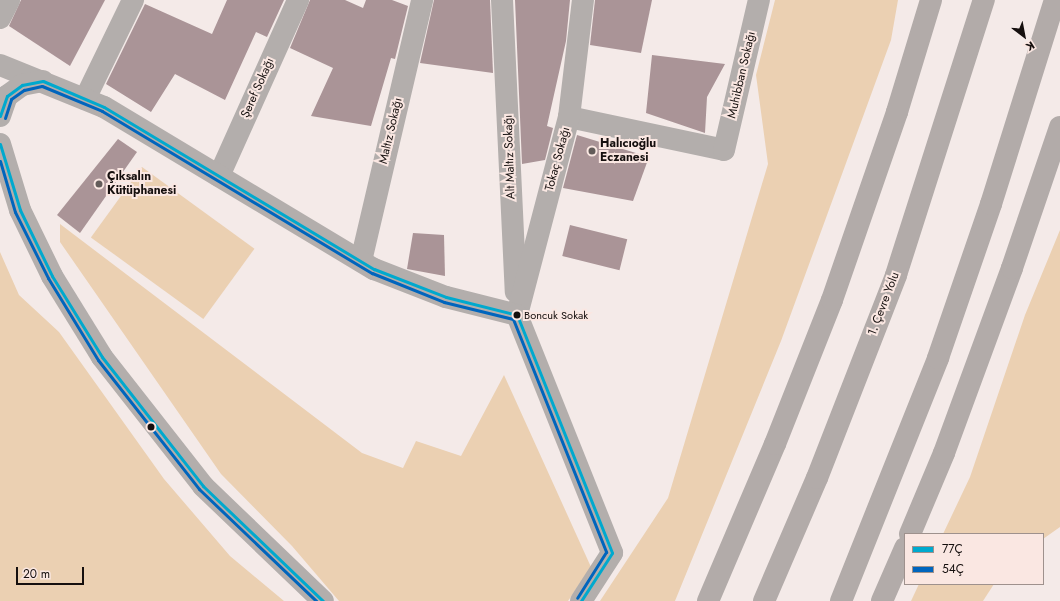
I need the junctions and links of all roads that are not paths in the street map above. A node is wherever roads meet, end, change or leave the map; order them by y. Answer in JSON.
{"nodes":[{"id":1,"x":9,"y":0,"type":"edge"},
{"id":2,"x":134,"y":0,"type":"edge"},
{"id":3,"x":298,"y":0,"type":"edge"},
{"id":4,"x":422,"y":0,"type":"edge"},
{"id":5,"x":502,"y":0,"type":"edge"},
{"id":6,"x":583,"y":0,"type":"edge"},
{"id":7,"x":759,"y":0,"type":"edge"},
{"id":8,"x":931,"y":0,"type":"edge"},
{"id":9,"x":984,"y":0,"type":"edge"},
{"id":10,"x":1055,"y":0,"type":"edge"},
{"id":11,"x":0,"y":18,"type":"edge"},
{"id":12,"x":0,"y":65,"type":"edge"},
{"id":13,"x":43,"y":81,"type":"junction"},
{"id":14,"x":85,"y":99,"type":"junction"},
{"id":15,"x":0,"y":116,"type":"edge"},
{"id":16,"x":569,"y":117,"type":"junction"},
{"id":17,"x":1060,"y":127,"type":"edge"},
{"id":18,"x":0,"y":144,"type":"edge"},
{"id":19,"x":1060,"y":174,"type":"edge"},
{"id":20,"x":219,"y":176,"type":"junction"},
{"id":21,"x":361,"y":261,"type":"junction"},
{"id":22,"x":1012,"y":268,"type":"junction"},
{"id":23,"x":517,"y":315,"type":"junction"},
{"id":24,"x":910,"y":533,"type":"edge"},
{"id":25,"x":904,"y":550,"type":"edge"},
{"id":26,"x":324,"y":601,"type":"edge"},
{"id":27,"x":581,"y":601,"type":"edge"},
{"id":28,"x":708,"y":601,"type":"edge"},
{"id":29,"x":764,"y":601,"type":"edge"},
{"id":30,"x":841,"y":601,"type":"edge"},
{"id":31,"x":882,"y":601,"type":"edge"}],
"edges":[{"from":1,"to":11,"type":"street"},
{"from":2,"to":14,"type":"street"},
{"from":3,"to":20,"type":"street","name":"Şeref Sokağı"},
{"from":4,"to":21,"type":"street","name":"Maltız Sokağı"},
{"from":5,"to":23,"type":"street","name":"Alt Maltız Sokağı"},
{"from":6,"to":16,"type":"street","name":"Tokaç Sokağı"},
{"from":7,"to":16,"type":"street","name":"Muhibban Sokağı"},
{"from":8,"to":28,"type":"highway"},
{"from":9,"to":29,"type":"highway","name":"1. Çevre Yolu"},
{"from":10,"to":30,"type":"highway"},
{"from":12,"to":13,"type":"street"},
{"from":13,"to":14,"type":"street"},
{"from":13,"to":15,"type":"street"},
{"from":14,"to":20,"type":"street"},
{"from":16,"to":23,"type":"street","name":"Tokaç Sokağı"},
{"from":17,"to":22,"type":"highway"},
{"from":18,"to":26,"type":"street"},
{"from":19,"to":22,"type":"highway"},
{"from":20,"to":21,"type":"street"},
{"from":21,"to":23,"type":"street"},
{"from":22,"to":24,"type":"highway"},
{"from":23,"to":27,"type":"street","name":"Alt Maltız Sokağı"},
{"from":25,"to":31,"type":"highway"}]}
